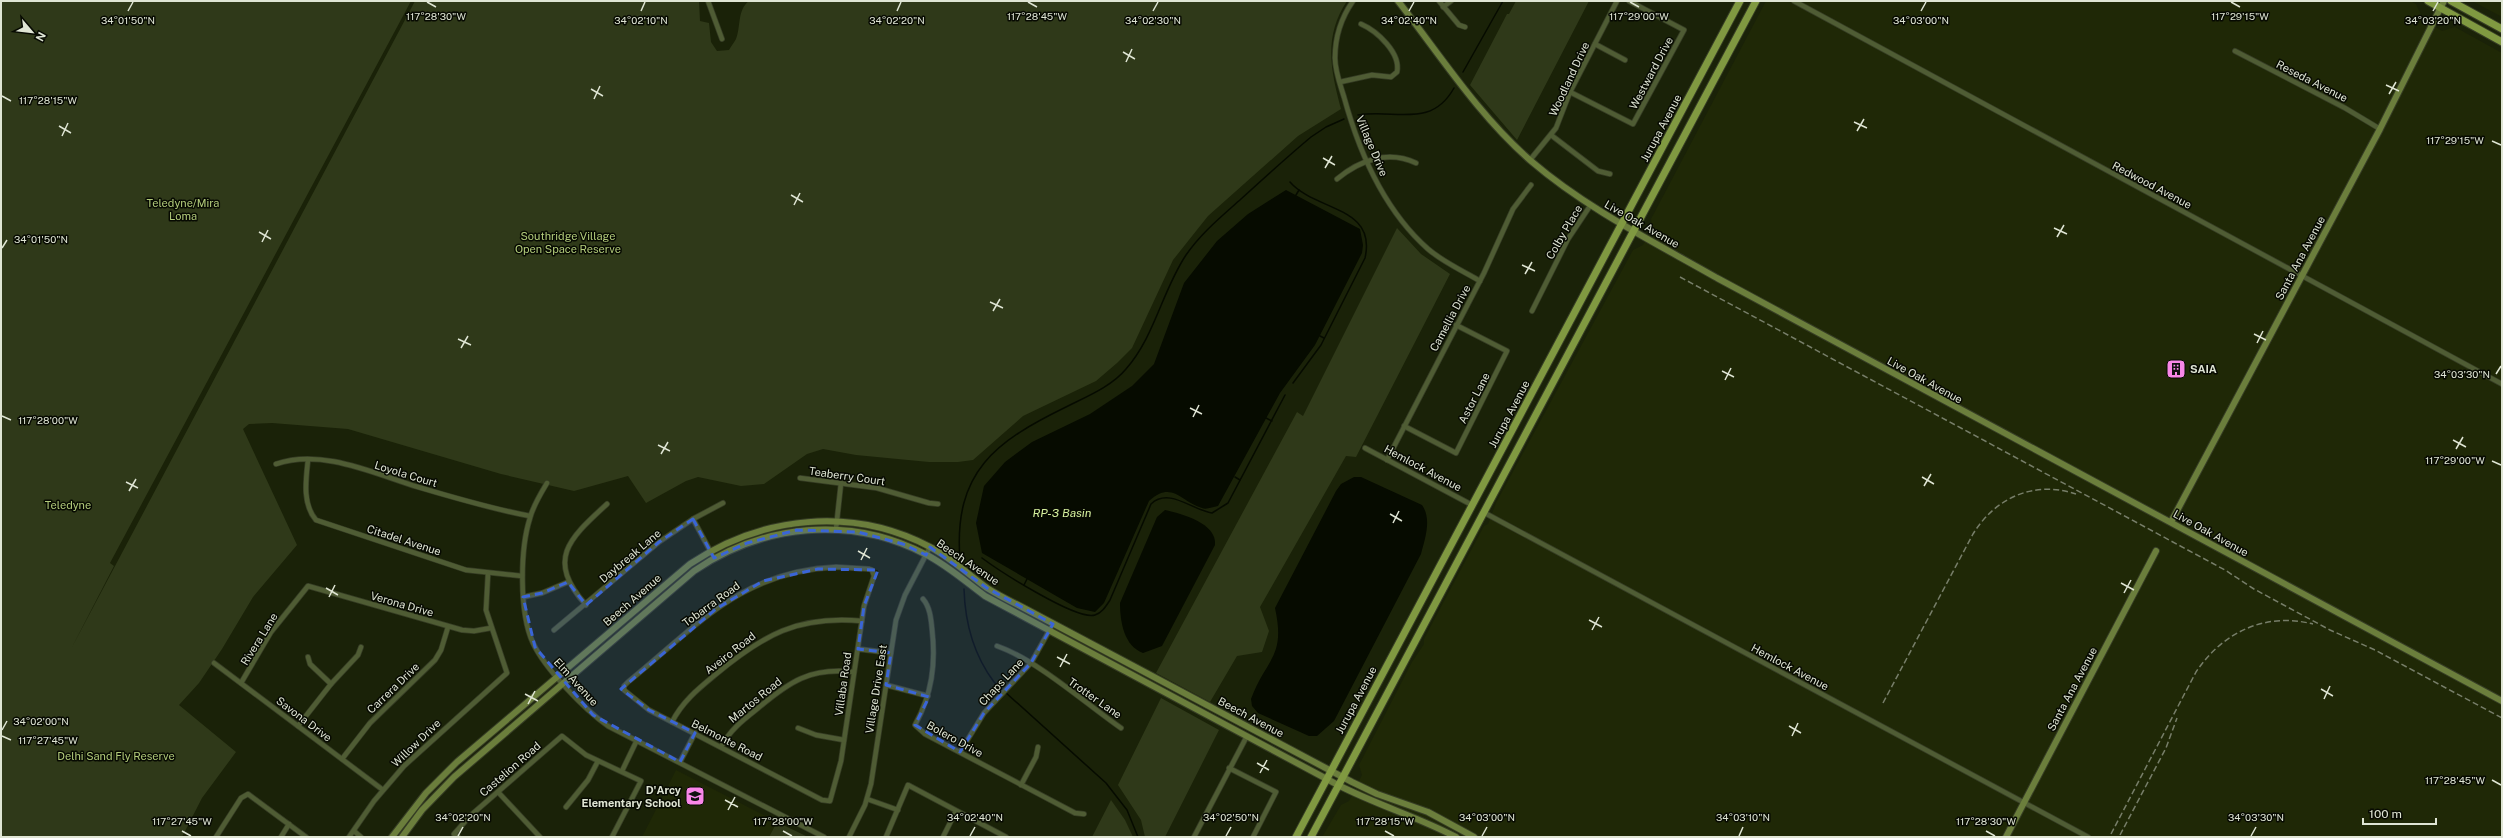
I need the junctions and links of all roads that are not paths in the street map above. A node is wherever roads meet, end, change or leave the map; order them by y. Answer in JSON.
{"nodes":[{"id":1,"x":708,"y":1,"type":"edge"},
{"id":2,"x":1353,"y":1,"type":"edge"},
{"id":3,"x":1398,"y":1,"type":"edge"},
{"id":4,"x":1439,"y":1,"type":"edge"},
{"id":5,"x":1451,"y":1,"type":"edge"},
{"id":6,"x":1617,"y":1,"type":"edge"},
{"id":7,"x":1629,"y":1,"type":"edge"},
{"id":8,"x":1740,"y":1,"type":"edge"},
{"id":9,"x":1756,"y":1,"type":"edge"},
{"id":10,"x":1794,"y":1,"type":"edge"},
{"id":11,"x":2428,"y":1,"type":"edge"},
{"id":12,"x":2451,"y":1,"type":"edge"},
{"id":13,"x":2442,"y":4,"type":"edge"},
{"id":14,"x":1443,"y":7,"type":"junction"},
{"id":15,"x":1361,"y":24,"type":"dead end"},
{"id":16,"x":1465,"y":27,"type":"dead end"},
{"id":17,"x":2502,"y":29,"type":"edge"},
{"id":18,"x":722,"y":39,"type":"dead end"},
{"id":19,"x":2502,"y":42,"type":"edge"},
{"id":20,"x":1594,"y":44,"type":"junction"},
{"id":21,"x":2235,"y":51,"type":"dead end"},
{"id":22,"x":1625,"y":60,"type":"dead end"},
{"id":23,"x":1340,"y":82,"type":"junction"},
{"id":24,"x":1570,"y":92,"type":"junction"},
{"id":25,"x":2380,"y":129,"type":"junction"},
{"id":26,"x":1551,"y":135,"type":"junction"},
{"id":27,"x":1530,"y":160,"type":"junction"},
{"id":28,"x":1366,"y":162,"type":"junction"},
{"id":29,"x":1416,"y":163,"type":"dead end"},
{"id":30,"x":1610,"y":174,"type":"dead end"},
{"id":31,"x":1337,"y":179,"type":"dead end"},
{"id":32,"x":1531,"y":185,"type":"dead end"},
{"id":33,"x":1590,"y":206,"type":"junction"},
{"id":34,"x":1622,"y":224,"type":"junction"},
{"id":35,"x":1634,"y":230,"type":"junction"},
{"id":36,"x":2302,"y":276,"type":"junction"},
{"id":37,"x":1480,"y":281,"type":"junction"},
{"id":38,"x":1532,"y":311,"type":"dead end"},
{"id":39,"x":1456,"y":325,"type":"junction"},
{"id":40,"x":2502,"y":384,"type":"edge"},
{"id":41,"x":1404,"y":426,"type":"junction"},
{"id":42,"x":1365,"y":448,"type":"dead end"},
{"id":43,"x":308,"y":460,"type":"junction"},
{"id":44,"x":1387,"y":460,"type":"junction"},
{"id":45,"x":276,"y":464,"type":"dead end"},
{"id":46,"x":800,"y":478,"type":"dead end"},
{"id":47,"x":547,"y":482,"type":"dead end"},
{"id":48,"x":841,"y":483,"type":"junction"},
{"id":49,"x":723,"y":503,"type":"dead end"},
{"id":50,"x":607,"y":504,"type":"dead end"},
{"id":51,"x":938,"y":504,"type":"dead end"},
{"id":52,"x":1472,"y":505,"type":"junction"},
{"id":53,"x":1483,"y":512,"type":"junction"},
{"id":54,"x":530,"y":516,"type":"junction"},
{"id":55,"x":693,"y":519,"type":"junction"},
{"id":56,"x":837,"y":521,"type":"junction"},
{"id":57,"x":2171,"y":522,"type":"junction"},
{"id":58,"x":836,"y":529,"type":"junction"},
{"id":59,"x":930,"y":547,"type":"junction"},
{"id":60,"x":711,"y":550,"type":"junction"},
{"id":61,"x":2156,"y":551,"type":"dead end"},
{"id":62,"x":926,"y":555,"type":"junction"},
{"id":63,"x":714,"y":558,"type":"junction"},
{"id":64,"x":872,"y":570,"type":"joint"},
{"id":65,"x":488,"y":574,"type":"junction"},
{"id":66,"x":522,"y":576,"type":"junction"},
{"id":67,"x":568,"y":582,"type":"junction"},
{"id":68,"x":308,"y":586,"type":"joint"},
{"id":69,"x":524,"y":597,"type":"junction"},
{"id":70,"x":923,"y":599,"type":"dead end"},
{"id":71,"x":586,"y":605,"type":"junction"},
{"id":72,"x":862,"y":621,"type":"junction"},
{"id":73,"x":1053,"y":624,"type":"junction"},
{"id":74,"x":448,"y":627,"type":"junction"},
{"id":75,"x":491,"y":628,"type":"junction"},
{"id":76,"x":554,"y":630,"type":"dead end"},
{"id":77,"x":1049,"y":631,"type":"junction"},
{"id":78,"x":997,"y":646,"type":"dead end"},
{"id":79,"x":361,"y":647,"type":"dead end"},
{"id":80,"x":858,"y":648,"type":"junction"},
{"id":81,"x":891,"y":653,"type":"junction"},
{"id":82,"x":308,"y":657,"type":"dead end"},
{"id":83,"x":214,"y":663,"type":"dead end"},
{"id":84,"x":1031,"y":664,"type":"junction"},
{"id":85,"x":854,"y":672,"type":"junction"},
{"id":86,"x":558,"y":677,"type":"junction"},
{"id":87,"x":241,"y":683,"type":"junction"},
{"id":88,"x":564,"y":683,"type":"junction"},
{"id":89,"x":332,"y":684,"type":"junction"},
{"id":90,"x":624,"y":686,"type":"joint"},
{"id":91,"x":886,"y":686,"type":"junction"},
{"id":92,"x":928,"y":696,"type":"junction"},
{"id":93,"x":2502,"y":701,"type":"edge"},
{"id":94,"x":672,"y":722,"type":"junction"},
{"id":95,"x":298,"y":726,"type":"junction"},
{"id":96,"x":798,"y":728,"type":"dead end"},
{"id":97,"x":1121,"y":728,"type":"dead end"},
{"id":98,"x":694,"y":734,"type":"junction"},
{"id":99,"x":1247,"y":736,"type":"junction"},
{"id":100,"x":637,"y":740,"type":"junction"},
{"id":101,"x":844,"y":740,"type":"junction"},
{"id":102,"x":721,"y":747,"type":"junction"},
{"id":103,"x":1038,"y":747,"type":"dead end"},
{"id":104,"x":960,"y":752,"type":"junction"},
{"id":105,"x":342,"y":759,"type":"junction"},
{"id":106,"x":598,"y":761,"type":"junction"},
{"id":107,"x":680,"y":762,"type":"junction"},
{"id":108,"x":1229,"y":768,"type":"junction"},
{"id":109,"x":1331,"y":770,"type":"junction"},
{"id":110,"x":622,"y":771,"type":"junction"},
{"id":111,"x":1343,"y":777,"type":"junction"},
{"id":112,"x":1327,"y":778,"type":"junction"},
{"id":113,"x":1022,"y":784,"type":"junction"},
{"id":114,"x":1338,"y":785,"type":"junction"},
{"id":115,"x":383,"y":790,"type":"junction"},
{"id":116,"x":498,"y":792,"type":"junction"},
{"id":117,"x":867,"y":799,"type":"junction"},
{"id":118,"x":830,"y":801,"type":"joint"},
{"id":119,"x":2024,"y":803,"type":"junction"},
{"id":120,"x":566,"y":807,"type":"dead end"},
{"id":121,"x":898,"y":810,"type":"junction"},
{"id":122,"x":956,"y":811,"type":"junction"},
{"id":123,"x":1084,"y":814,"type":"dead end"},
{"id":124,"x":289,"y":824,"type":"junction"},
{"id":125,"x":354,"y":831,"type":"junction"},
{"id":126,"x":456,"y":836,"type":"edge"},
{"id":127,"x":216,"y":837,"type":"edge"},
{"id":128,"x":281,"y":837,"type":"edge"},
{"id":129,"x":306,"y":837,"type":"edge"},
{"id":130,"x":349,"y":837,"type":"edge"},
{"id":131,"x":361,"y":837,"type":"edge"},
{"id":132,"x":392,"y":837,"type":"edge"},
{"id":133,"x":402,"y":837,"type":"edge"},
{"id":134,"x":540,"y":837,"type":"edge"},
{"id":135,"x":612,"y":837,"type":"edge"},
{"id":136,"x":824,"y":837,"type":"edge"},
{"id":137,"x":849,"y":837,"type":"edge"},
{"id":138,"x":886,"y":837,"type":"edge"},
{"id":139,"x":943,"y":837,"type":"edge"},
{"id":140,"x":1005,"y":837,"type":"edge"},
{"id":141,"x":1194,"y":837,"type":"edge"},
{"id":142,"x":1253,"y":837,"type":"edge"},
{"id":143,"x":1296,"y":837,"type":"edge"},
{"id":144,"x":1311,"y":837,"type":"edge"},
{"id":145,"x":1456,"y":837,"type":"edge"},
{"id":146,"x":1474,"y":837,"type":"edge"},
{"id":147,"x":2006,"y":837,"type":"edge"},
{"id":148,"x":2088,"y":837,"type":"edge"}],
"edges":[{"from":1,"to":18,"type":"street"},
{"from":2,"to":23,"type":"street","name":"Village Drive"},
{"from":3,"to":27,"type":"street","name":"Live Oak Avenue"},
{"from":4,"to":14,"type":"street"},
{"from":5,"to":14,"type":"street"},
{"from":6,"to":20,"type":"street","name":"Woodland Drive"},
{"from":7,"to":24,"type":"street","name":"Westward Drive"},
{"from":8,"to":34,"type":"main road","name":"Jurupa Avenue"},
{"from":9,"to":35,"type":"main road"},
{"from":10,"to":36,"type":"street","name":"Redwood Avenue"},
{"from":11,"to":13,"type":"main road"},
{"from":12,"to":17,"type":"main road"},
{"from":13,"to":19,"type":"main road"},
{"from":13,"to":25,"type":"street","name":"Santa Ana Avenue"},
{"from":14,"to":16,"type":"street"},
{"from":15,"to":23,"type":"street"},
{"from":20,"to":22,"type":"street"},
{"from":20,"to":24,"type":"street","name":"Woodland Drive"},
{"from":21,"to":25,"type":"street","name":"Reseda Avenue"},
{"from":23,"to":28,"type":"street","name":"Village Drive"},
{"from":24,"to":26,"type":"street","name":"Woodland Drive"},
{"from":25,"to":36,"type":"street","name":"Santa Ana Avenue"},
{"from":26,"to":27,"type":"street","name":"Woodland Drive"},
{"from":26,"to":30,"type":"street"},
{"from":27,"to":33,"type":"street","name":"Live Oak Avenue"},
{"from":28,"to":29,"type":"street"},
{"from":28,"to":31,"type":"street"},
{"from":28,"to":37,"type":"street","name":"Village Drive"},
{"from":32,"to":37,"type":"street","name":"Camellia Drive"},
{"from":33,"to":34,"type":"street","name":"Live Oak Avenue"},
{"from":33,"to":38,"type":"street","name":"Colby Place"},
{"from":34,"to":35,"type":"street","name":"Live Oak Avenue"},
{"from":34,"to":52,"type":"main road","name":"Jurupa Avenue"},
{"from":35,"to":53,"type":"main road"},
{"from":35,"to":57,"type":"street","name":"Live Oak Avenue"},
{"from":36,"to":40,"type":"street","name":"Redwood Avenue"},
{"from":36,"to":57,"type":"street","name":"Santa Ana Avenue"},
{"from":37,"to":39,"type":"street","name":"Camellia Drive"},
{"from":39,"to":41,"type":"street","name":"Camellia Drive"},
{"from":39,"to":41,"type":"street","name":"Astor Lane"},
{"from":41,"to":44,"type":"street","name":"Camellia Drive"},
{"from":42,"to":44,"type":"street","name":"Hemlock Avenue"},
{"from":43,"to":45,"type":"street","name":"Loyola Court"},
{"from":43,"to":54,"type":"street","name":"Loyola Court"},
{"from":43,"to":65,"type":"street","name":"Citadel Avenue"},
{"from":44,"to":52,"type":"street","name":"Hemlock Avenue"},
{"from":46,"to":48,"type":"street","name":"Teaberry Court"},
{"from":47,"to":54,"type":"street","name":"Elm Avenue"},
{"from":48,"to":51,"type":"street","name":"Teaberry Court"},
{"from":48,"to":56,"type":"street"},
{"from":49,"to":55,"type":"street","name":"Daybreak Lane"},
{"from":50,"to":67,"type":"street"},
{"from":52,"to":109,"type":"main road","name":"Jurupa Avenue"},
{"from":53,"to":111,"type":"main road"},
{"from":53,"to":119,"type":"street","name":"Hemlock Avenue"},
{"from":54,"to":66,"type":"street","name":"Elm Avenue"},
{"from":55,"to":60,"type":"street"},
{"from":55,"to":71,"type":"street","name":"Daybreak Lane"},
{"from":56,"to":58,"type":"street"},
{"from":56,"to":59,"type":"street","name":"Beech Avenue"},
{"from":56,"to":60,"type":"street","name":"Beech Avenue"},
{"from":57,"to":93,"type":"street","name":"Live Oak Avenue"},
{"from":58,"to":62,"type":"street","name":"Beech Avenue"},
{"from":58,"to":63,"type":"street","name":"Beech Avenue"},
{"from":59,"to":62,"type":"street","name":"Village Drive East"},
{"from":59,"to":73,"type":"street","name":"Beech Avenue"},
{"from":60,"to":63,"type":"street"},
{"from":60,"to":86,"type":"street","name":"Beech Avenue"},
{"from":61,"to":119,"type":"street","name":"Santa Ana Avenue"},
{"from":62,"to":77,"type":"street","name":"Beech Avenue"},
{"from":62,"to":81,"type":"street","name":"Village Drive East"},
{"from":63,"to":88,"type":"street","name":"Beech Avenue"},
{"from":64,"to":72,"type":"street","name":"Villaba Road"},
{"from":64,"to":90,"type":"street","name":"Tobarra Road"},
{"from":65,"to":66,"type":"street","name":"Citadel Avenue"},
{"from":65,"to":75,"type":"street"},
{"from":66,"to":69,"type":"street","name":"Elm Avenue"},
{"from":67,"to":69,"type":"street"},
{"from":67,"to":71,"type":"street"},
{"from":68,"to":74,"type":"street","name":"Verona Drive"},
{"from":68,"to":87,"type":"street","name":"Rivera Lane"},
{"from":69,"to":86,"type":"street","name":"Elm Avenue"},
{"from":70,"to":92,"type":"street","name":"Bolero Drive"},
{"from":71,"to":76,"type":"street","name":"Daybreak Lane"},
{"from":72,"to":80,"type":"street","name":"Villaba Road"},
{"from":72,"to":94,"type":"street","name":"Aveiro Road"},
{"from":73,"to":77,"type":"street","name":"Chaps Lane"},
{"from":73,"to":109,"type":"street","name":"Beech Avenue"},
{"from":74,"to":75,"type":"street","name":"Verona Drive"},
{"from":74,"to":105,"type":"street","name":"Carrera Drive"},
{"from":75,"to":115,"type":"street","name":"Willow Drive"},
{"from":77,"to":84,"type":"street","name":"Chaps Lane"},
{"from":77,"to":99,"type":"street","name":"Beech Avenue"},
{"from":78,"to":84,"type":"street","name":"Trotter Lane"},
{"from":79,"to":89,"type":"street"},
{"from":80,"to":81,"type":"street"},
{"from":80,"to":85,"type":"street","name":"Villaba Road"},
{"from":81,"to":91,"type":"street","name":"Village Drive East"},
{"from":82,"to":89,"type":"street"},
{"from":83,"to":87,"type":"street","name":"Savona Drive"},
{"from":84,"to":97,"type":"street","name":"Trotter Lane"},
{"from":84,"to":104,"type":"street","name":"Chaps Lane"},
{"from":85,"to":101,"type":"street","name":"Villaba Road"},
{"from":85,"to":102,"type":"street","name":"Martos Road"},
{"from":86,"to":88,"type":"street","name":"Elm Avenue"},
{"from":86,"to":132,"type":"street","name":"Beech Avenue"},
{"from":87,"to":95,"type":"street","name":"Savona Drive"},
{"from":88,"to":100,"type":"street","name":"Elm Avenue"},
{"from":88,"to":133,"type":"street","name":"Beech Avenue"},
{"from":89,"to":95,"type":"street"},
{"from":90,"to":94,"type":"street","name":"Belmonte Road"},
{"from":91,"to":92,"type":"street"},
{"from":91,"to":117,"type":"street","name":"Village Drive East"},
{"from":92,"to":104,"type":"street","name":"Bolero Drive"},
{"from":94,"to":98,"type":"street","name":"Belmonte Road"},
{"from":95,"to":105,"type":"street","name":"Savona Drive"},
{"from":96,"to":101,"type":"street"},
{"from":98,"to":102,"type":"street","name":"Belmonte Road"},
{"from":98,"to":107,"type":"street"},
{"from":99,"to":108,"type":"street"},
{"from":99,"to":112,"type":"street","name":"Beech Avenue"},
{"from":100,"to":107,"type":"street","name":"Elm Avenue"},
{"from":100,"to":110,"type":"street"},
{"from":101,"to":118,"type":"street","name":"Villaba Road"},
{"from":102,"to":118,"type":"street","name":"Belmonte Road"},
{"from":103,"to":113,"type":"street"},
{"from":104,"to":113,"type":"street","name":"Bolero Drive"},
{"from":105,"to":115,"type":"street","name":"Savona Drive"},
{"from":106,"to":110,"type":"street"},
{"from":106,"to":116,"type":"street","name":"Castelion Road"},
{"from":106,"to":120,"type":"street"},
{"from":107,"to":136,"type":"street","name":"Elm Avenue"},
{"from":108,"to":141,"type":"street"},
{"from":108,"to":142,"type":"street"},
{"from":109,"to":111,"type":"street","name":"Beech Avenue"},
{"from":109,"to":112,"type":"main road","name":"Jurupa Avenue"},
{"from":110,"to":135,"type":"street"},
{"from":111,"to":114,"type":"main road"},
{"from":111,"to":146,"type":"street","name":"Beech Avenue"},
{"from":112,"to":114,"type":"street","name":"Beech Avenue"},
{"from":112,"to":143,"type":"main road","name":"Jurupa Avenue"},
{"from":113,"to":123,"type":"street","name":"Bolero Drive"},
{"from":114,"to":144,"type":"main road"},
{"from":114,"to":145,"type":"street","name":"Beech Avenue"},
{"from":115,"to":125,"type":"street","name":"Willow Drive"},
{"from":116,"to":126,"type":"street","name":"Castelion Road"},
{"from":116,"to":134,"type":"street"},
{"from":117,"to":121,"type":"street"},
{"from":117,"to":137,"type":"street","name":"Village Drive East"},
{"from":119,"to":147,"type":"street","name":"Santa Ana Avenue"},
{"from":119,"to":148,"type":"street","name":"Hemlock Avenue"},
{"from":121,"to":122,"type":"street"},
{"from":121,"to":138,"type":"street"},
{"from":122,"to":139,"type":"street"},
{"from":122,"to":140,"type":"street"},
{"from":124,"to":127,"type":"street"},
{"from":124,"to":128,"type":"street"},
{"from":124,"to":129,"type":"street"},
{"from":125,"to":130,"type":"street","name":"Willow Drive"},
{"from":125,"to":131,"type":"street"}]}
